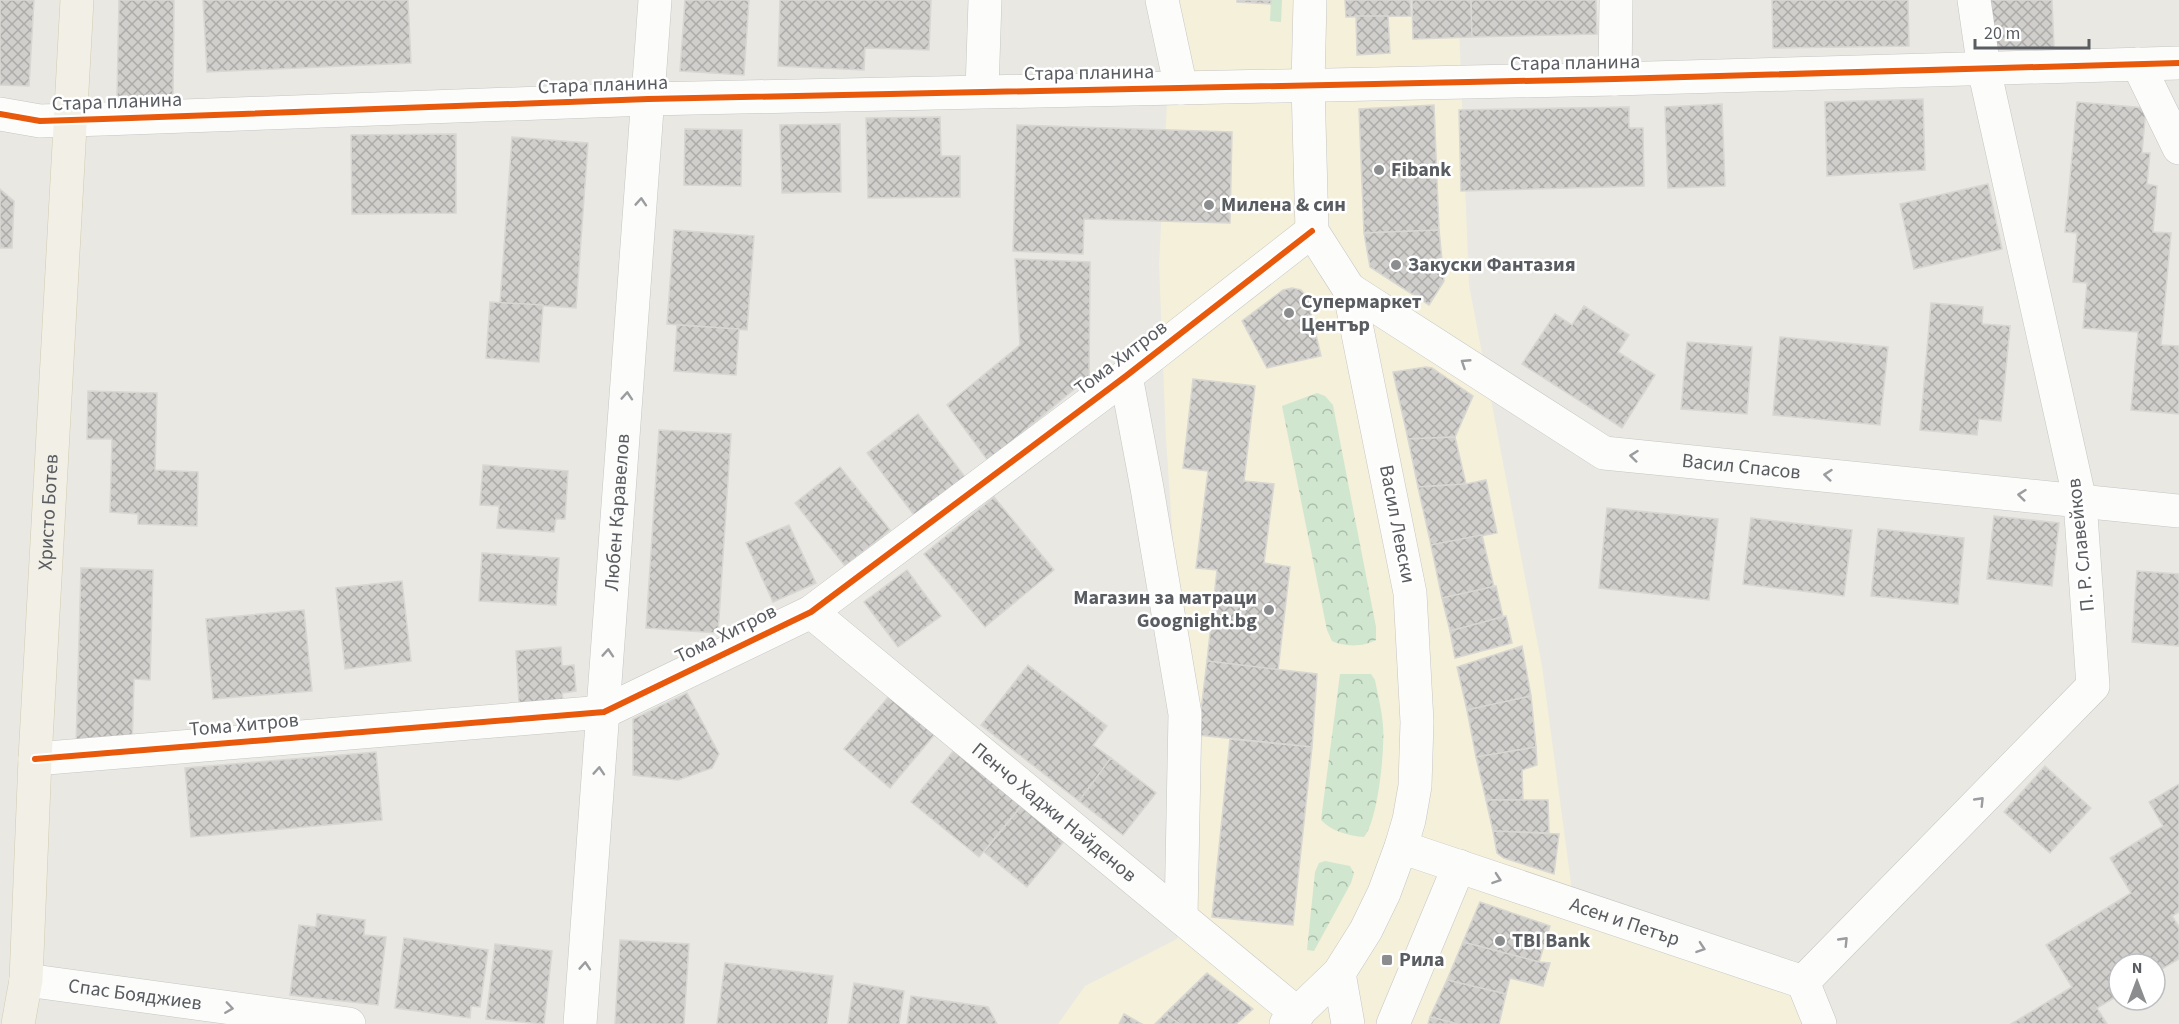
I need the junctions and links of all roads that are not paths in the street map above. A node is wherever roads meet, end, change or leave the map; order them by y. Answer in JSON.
{"nodes":[{"id":1,"x":77,"y":0,"type":"edge"},
{"id":2,"x":655,"y":0,"type":"edge"},
{"id":3,"x":985,"y":0,"type":"edge"},
{"id":4,"x":1190,"y":0,"type":"edge"},
{"id":5,"x":1310,"y":0,"type":"edge"},
{"id":6,"x":1616,"y":0,"type":"edge"},
{"id":7,"x":1974,"y":0,"type":"edge"},
{"id":8,"x":1164,"y":11,"type":"edge"},
{"id":9,"x":2179,"y":63,"type":"edge"},
{"id":10,"x":2138,"y":64,"type":"junction"},
{"id":11,"x":1984,"y":69,"type":"junction"},
{"id":12,"x":1615,"y":79,"type":"junction"},
{"id":13,"x":1308,"y":85,"type":"junction"},
{"id":14,"x":1181,"y":88,"type":"junction"},
{"id":15,"x":982,"y":92,"type":"junction"},
{"id":16,"x":648,"y":99,"type":"junction"},
{"id":17,"x":0,"y":114,"type":"edge"},
{"id":18,"x":70,"y":120,"type":"junction"},
{"id":19,"x":2179,"y":147,"type":"edge"},
{"id":20,"x":1312,"y":231,"type":"junction"},
{"id":21,"x":1349,"y":289,"type":"junction"},
{"id":22,"x":1126,"y":376,"type":"junction"},
{"id":23,"x":2080,"y":501,"type":"junction"},
{"id":24,"x":2179,"y":511,"type":"edge"},
{"id":25,"x":811,"y":612,"type":"junction"},
{"id":26,"x":604,"y":712,"type":"junction"},
{"id":27,"x":34,"y":759,"type":"junction"},
{"id":28,"x":1401,"y":847,"type":"junction"},
{"id":29,"x":1460,"y":866,"type":"junction"},
{"id":30,"x":1181,"y":917,"type":"junction"},
{"id":31,"x":1339,"y":974,"type":"junction"},
{"id":32,"x":26,"y":980,"type":"junction"},
{"id":33,"x":1803,"y":982,"type":"junction"},
{"id":34,"x":159,"y":1012,"type":"edge"},
{"id":35,"x":1292,"y":1019,"type":"edge"},
{"id":36,"x":18,"y":1024,"type":"edge"},
{"id":37,"x":349,"y":1024,"type":"edge"},
{"id":38,"x":580,"y":1024,"type":"edge"},
{"id":39,"x":1348,"y":1024,"type":"edge"},
{"id":40,"x":1393,"y":1024,"type":"edge"},
{"id":41,"x":1820,"y":1024,"type":"edge"}],
"edges":[{"from":1,"to":18,"type":"main road","name":"Христо Ботев"},
{"from":2,"to":16,"type":"street","name":"Любен Каравелов"},
{"from":3,"to":15,"type":"street"},
{"from":4,"to":8,"type":"street"},
{"from":5,"to":13,"type":"street"},
{"from":6,"to":12,"type":"street"},
{"from":7,"to":11,"type":"street","name":"П. Р. Славейков"},
{"from":8,"to":14,"type":"street"},
{"from":9,"to":10,"type":"street","name":"Стара планина"},
{"from":10,"to":11,"type":"street","name":"Стара планина"},
{"from":10,"to":19,"type":"street"},
{"from":11,"to":12,"type":"street","name":"Стара планина"},
{"from":11,"to":23,"type":"street","name":"П. Р. Славейков"},
{"from":12,"to":13,"type":"street","name":"Стара планина"},
{"from":13,"to":14,"type":"street","name":"Стара планина"},
{"from":13,"to":20,"type":"street"},
{"from":14,"to":15,"type":"street","name":"Стара планина"},
{"from":15,"to":16,"type":"street","name":"Стара планина"},
{"from":16,"to":18,"type":"street","name":"Стара планина"},
{"from":26,"to":16,"type":"street","name":"Любен Каравелов","one_way":true},
{"from":17,"to":18,"type":"street","name":"Стара планина"},
{"from":18,"to":27,"type":"main road","name":"Христо Ботев"},
{"from":20,"to":21,"type":"street","name":"Васил Левски"},
{"from":20,"to":22,"type":"street","name":"Тома Хитров"},
{"from":23,"to":21,"type":"street","name":"Васил Спасов","one_way":true},
{"from":21,"to":28,"type":"street","name":"Васил Левски"},
{"from":22,"to":25,"type":"street","name":"Тома Хитров"},
{"from":22,"to":30,"type":"street"},
{"from":23,"to":24,"type":"street","name":"Васил Спасов"},
{"from":33,"to":23,"type":"street","name":"П. Р. Славейков","one_way":true},
{"from":25,"to":26,"type":"street","name":"Тома Хитров"},
{"from":25,"to":30,"type":"street","name":"Пенчо Хаджи Найденов"},
{"from":26,"to":27,"type":"street","name":"Тома Хитров"},
{"from":38,"to":26,"type":"street","name":"Любен Каравелов","one_way":true},
{"from":27,"to":32,"type":"main road","name":"Христо Ботев"},
{"from":28,"to":29,"type":"street","name":"Асен и Петър"},
{"from":28,"to":31,"type":"street","name":"Васил Левски"},
{"from":29,"to":33,"type":"street","name":"Асен и Петър","one_way":true},
{"from":29,"to":40,"type":"street"},
{"from":30,"to":35,"type":"street","name":"Пенчо Хаджи Найденов"},
{"from":31,"to":35,"type":"street","name":"Васил Левски"},
{"from":31,"to":39,"type":"street"},
{"from":32,"to":34,"type":"street","name":"Спас Бояджиев"},
{"from":32,"to":36,"type":"main road","name":"Христо Ботев"},
{"from":33,"to":41,"type":"street"},
{"from":34,"to":37,"type":"street","name":"Спас Бояджиев","one_way":true}]}
